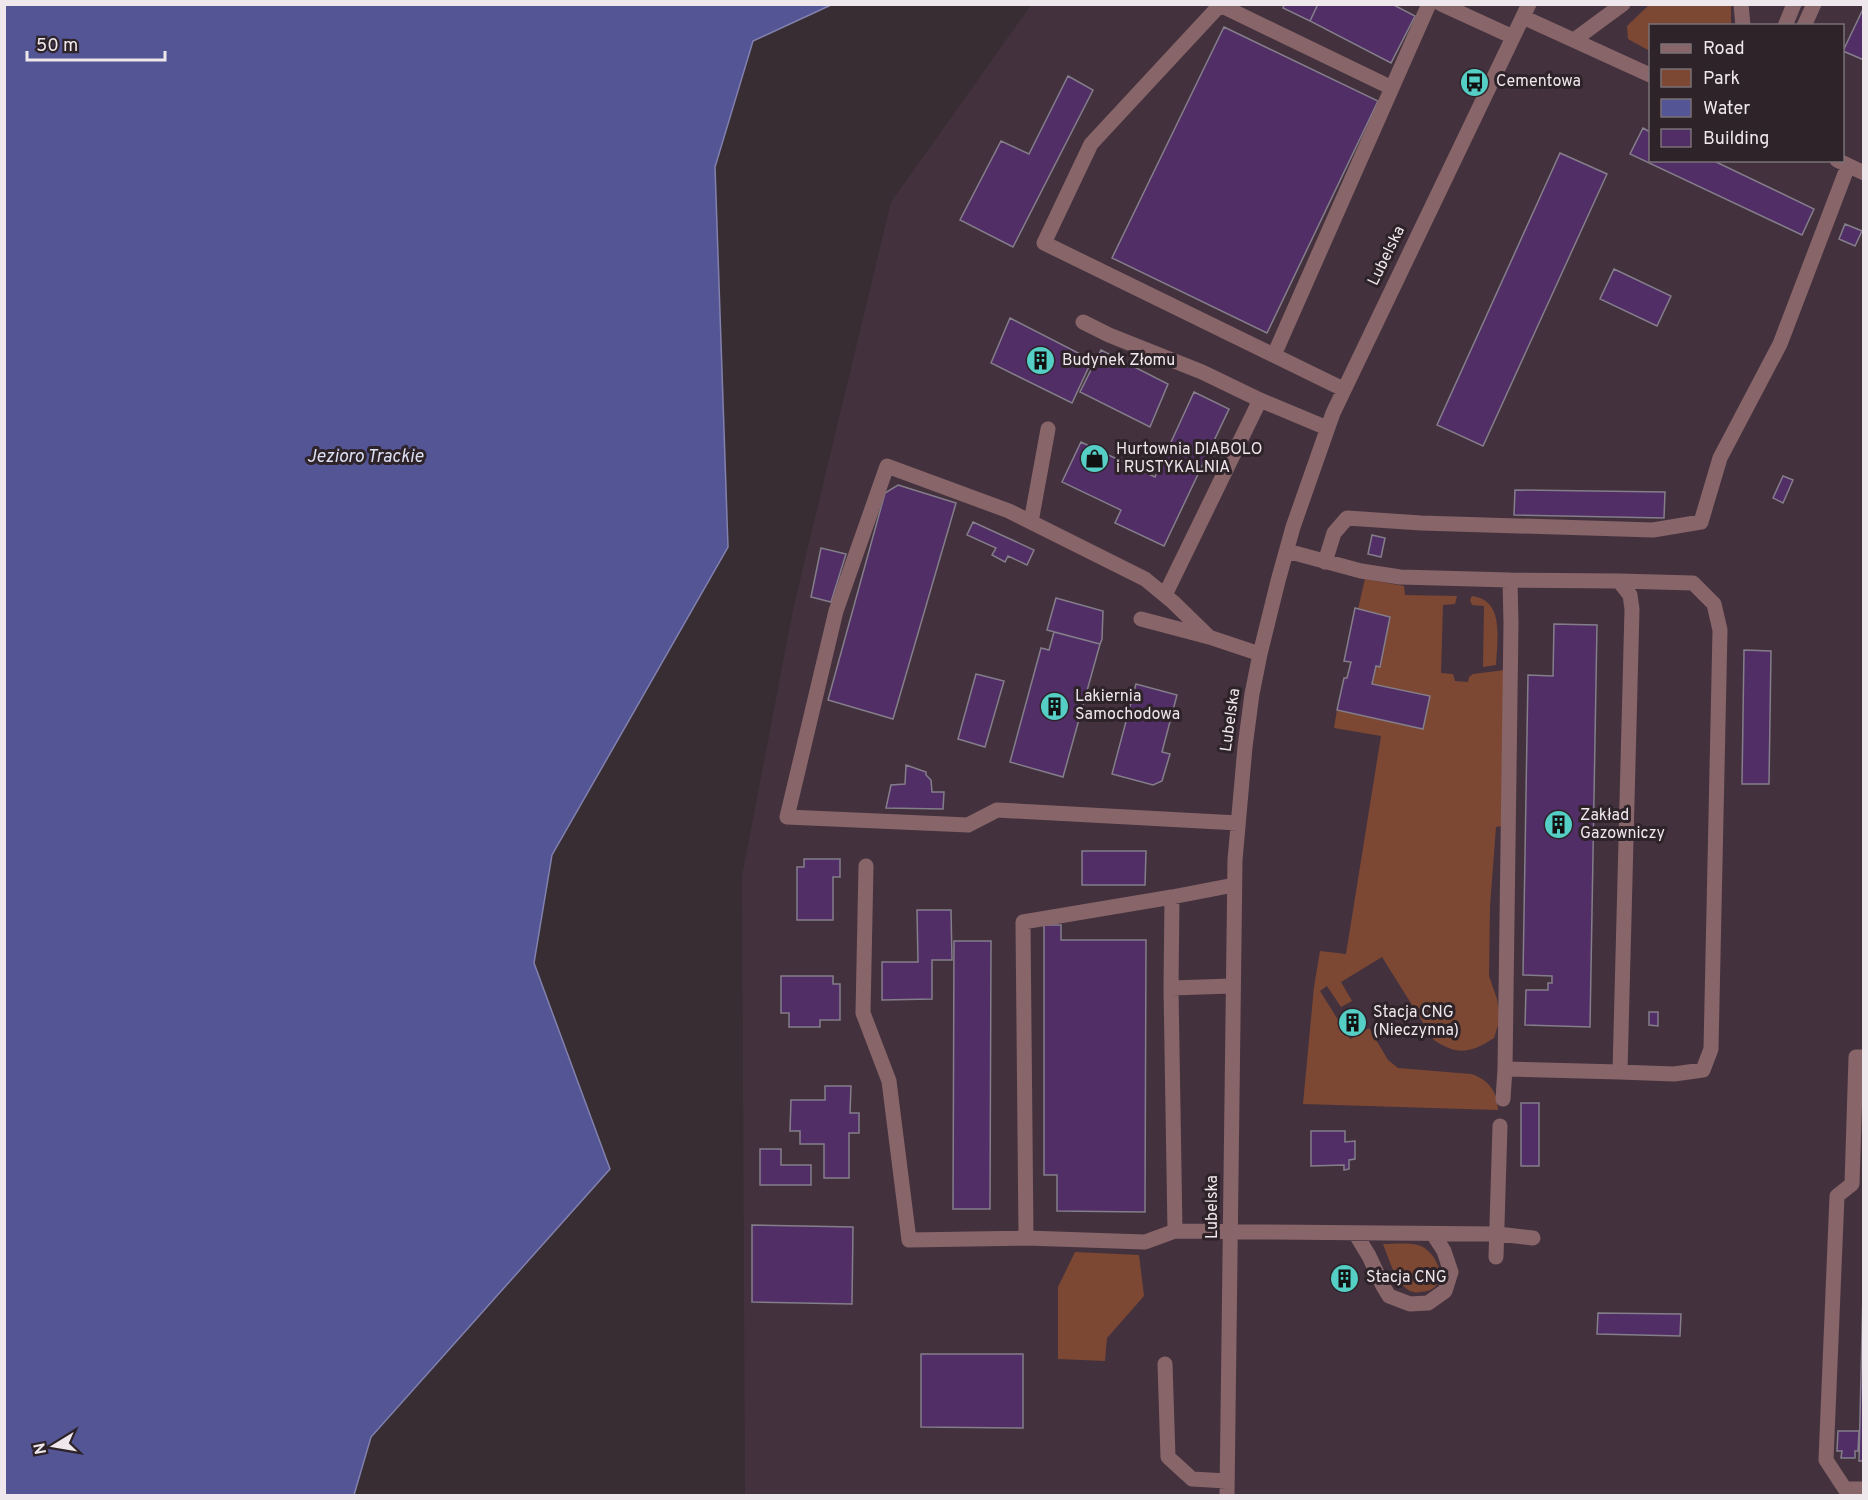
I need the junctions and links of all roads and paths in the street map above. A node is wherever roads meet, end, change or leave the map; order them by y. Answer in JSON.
{"nodes":[{"id":1,"x":1429,"y":4,"type":"edge"},
{"id":2,"x":1441,"y":4,"type":"edge"},
{"id":3,"x":1623,"y":4,"type":"edge"},
{"id":4,"x":1741,"y":4,"type":"edge"},
{"id":5,"x":1794,"y":4,"type":"edge"},
{"id":6,"x":1814,"y":4,"type":"edge"},
{"id":7,"x":1221,"y":5,"type":"edge"},
{"id":8,"x":1526,"y":11,"type":"edge"},
{"id":9,"x":1743,"y":24,"type":"edge"},
{"id":10,"x":1786,"y":24,"type":"edge"},
{"id":11,"x":1805,"y":24,"type":"edge"},
{"id":12,"x":1513,"y":37,"type":"junction"},
{"id":13,"x":1574,"y":40,"type":"junction"},
{"id":14,"x":1649,"y":75,"type":"edge"},
{"id":15,"x":1392,"y":88,"type":"junction"},
{"id":16,"x":1843,"y":163,"type":"edge"},
{"id":17,"x":1863,"y":173,"type":"edge"},
{"id":18,"x":1083,"y":322,"type":"dead end"},
{"id":19,"x":1274,"y":355,"type":"junction"},
{"id":20,"x":1344,"y":389,"type":"junction"},
{"id":21,"x":1260,"y":400,"type":"junction"},
{"id":22,"x":1327,"y":428,"type":"junction"},
{"id":23,"x":1048,"y":429,"type":"dead end"},
{"id":24,"x":1032,"y":522,"type":"junction"},
{"id":25,"x":1287,"y":551,"type":"junction"},
{"id":26,"x":1326,"y":562,"type":"junction"},
{"id":27,"x":1510,"y":580,"type":"junction"},
{"id":28,"x":1619,"y":581,"type":"junction"},
{"id":29,"x":1165,"y":595,"type":"junction"},
{"id":30,"x":1141,"y":619,"type":"dead end"},
{"id":31,"x":1209,"y":637,"type":"junction"},
{"id":32,"x":1260,"y":654,"type":"junction"},
{"id":33,"x":1238,"y":823,"type":"junction"},
{"id":34,"x":866,"y":866,"type":"dead end"},
{"id":35,"x":1234,"y":885,"type":"junction"},
{"id":36,"x":1172,"y":897,"type":"junction"},
{"id":37,"x":1232,"y":986,"type":"junction"},
{"id":38,"x":1172,"y":988,"type":"junction"},
{"id":39,"x":1863,"y":1057,"type":"edge"},
{"id":40,"x":1505,"y":1069,"type":"junction"},
{"id":41,"x":1620,"y":1072,"type":"junction"},
{"id":42,"x":1503,"y":1099,"type":"dead end"},
{"id":43,"x":1500,"y":1126,"type":"dead end"},
{"id":44,"x":1858,"y":1185,"type":"edge"},
{"id":45,"x":1174,"y":1231,"type":"junction"},
{"id":46,"x":1231,"y":1231,"type":"junction"},
{"id":47,"x":1355,"y":1233,"type":"junction"},
{"id":48,"x":1433,"y":1234,"type":"junction"},
{"id":49,"x":1498,"y":1234,"type":"junction"},
{"id":50,"x":1026,"y":1238,"type":"junction"},
{"id":51,"x":1533,"y":1238,"type":"dead end"},
{"id":52,"x":1496,"y":1257,"type":"dead end"},
{"id":53,"x":1165,"y":1364,"type":"dead end"},
{"id":54,"x":1227,"y":1488,"type":"edge"},
{"id":55,"x":1863,"y":1489,"type":"edge"}],
"edges":[{"from":1,"to":15,"type":"street"},
{"from":2,"to":12,"type":"street"},
{"from":3,"to":13,"type":"street"},
{"from":4,"to":9,"type":"street"},
{"from":5,"to":10,"type":"street"},
{"from":6,"to":11,"type":"street"},
{"from":7,"to":15,"type":"street"},
{"from":7,"to":19,"type":"street"},
{"from":8,"to":12,"type":"street","name":"Lubelska"},
{"from":8,"to":13,"type":"street"},
{"from":12,"to":20,"type":"street","name":"Lubelska"},
{"from":13,"to":14,"type":"street"},
{"from":15,"to":19,"type":"street"},
{"from":16,"to":17,"type":"street"},
{"from":16,"to":26,"type":"street"},
{"from":18,"to":21,"type":"street"},
{"from":19,"to":20,"type":"street"},
{"from":20,"to":22,"type":"street","name":"Lubelska"},
{"from":21,"to":22,"type":"street"},
{"from":21,"to":29,"type":"street"},
{"from":22,"to":25,"type":"street","name":"Lubelska"},
{"from":23,"to":24,"type":"street"},
{"from":24,"to":29,"type":"street"},
{"from":24,"to":33,"type":"street"},
{"from":25,"to":26,"type":"street"},
{"from":25,"to":32,"type":"street","name":"Lubelska"},
{"from":26,"to":27,"type":"street"},
{"from":27,"to":28,"type":"street"},
{"from":27,"to":40,"type":"street"},
{"from":28,"to":41,"type":"street"},
{"from":28,"to":41,"type":"street"},
{"from":29,"to":31,"type":"street"},
{"from":30,"to":31,"type":"street"},
{"from":31,"to":32,"type":"street"},
{"from":32,"to":33,"type":"street","name":"Lubelska"},
{"from":33,"to":35,"type":"street","name":"Lubelska"},
{"from":34,"to":50,"type":"street"},
{"from":35,"to":36,"type":"street"},
{"from":35,"to":37,"type":"street","name":"Lubelska"},
{"from":36,"to":38,"type":"street"},
{"from":36,"to":50,"type":"street"},
{"from":37,"to":38,"type":"street"},
{"from":37,"to":46,"type":"street","name":"Lubelska"},
{"from":38,"to":45,"type":"street"},
{"from":39,"to":44,"type":"street"},
{"from":40,"to":41,"type":"street"},
{"from":40,"to":42,"type":"street"},
{"from":43,"to":49,"type":"street"},
{"from":44,"to":55,"type":"street"},
{"from":45,"to":46,"type":"street"},
{"from":45,"to":50,"type":"street"},
{"from":46,"to":47,"type":"street"},
{"from":46,"to":54,"type":"street","name":"Lubelska"},
{"from":47,"to":48,"type":"street"},
{"from":47,"to":48,"type":"street"},
{"from":48,"to":49,"type":"street"},
{"from":49,"to":51,"type":"street"},
{"from":49,"to":52,"type":"street"},
{"from":53,"to":54,"type":"street"}]}
